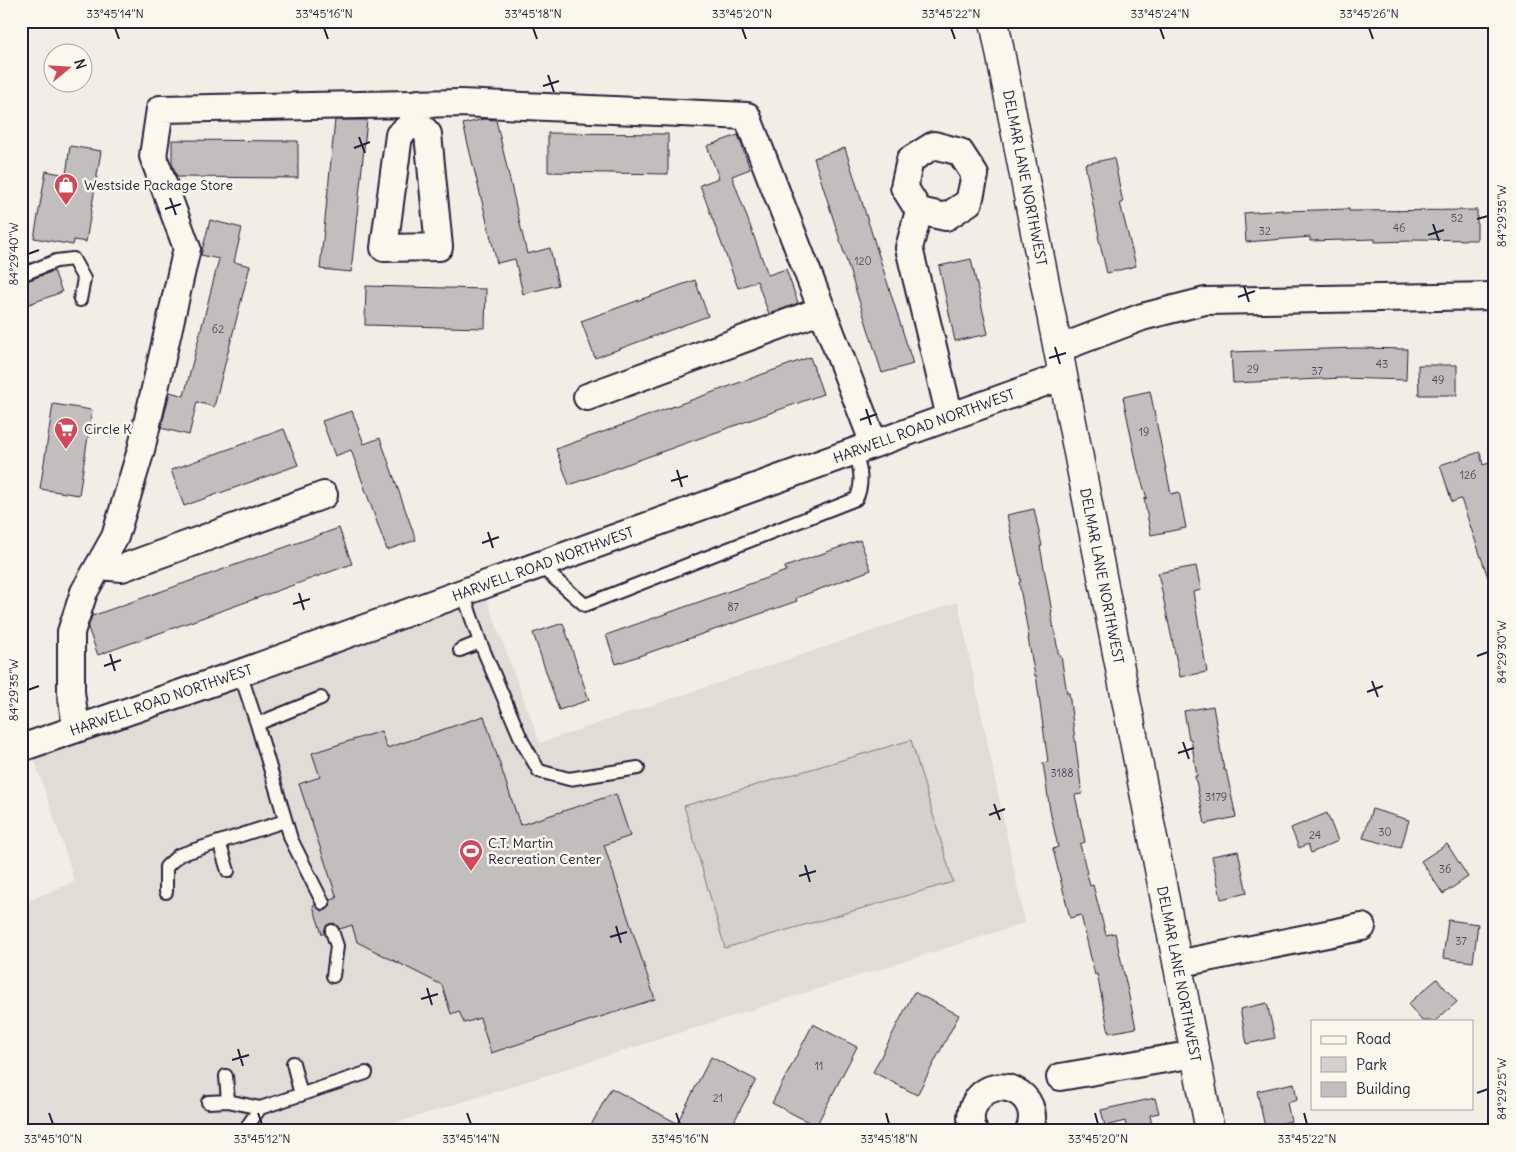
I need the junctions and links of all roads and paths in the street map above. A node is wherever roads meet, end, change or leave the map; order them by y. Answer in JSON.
{"nodes":[{"id":1,"x":994,"y":21,"type":"edge"},
{"id":2,"x":919,"y":211,"type":"dead end"},
{"id":3,"x":21,"y":275,"type":"edge"},
{"id":4,"x":1495,"y":296,"type":"edge"},
{"id":5,"x":80,"y":300,"type":"dead end"},
{"id":6,"x":822,"y":310,"type":"junction"},
{"id":7,"x":1058,"y":349,"type":"junction"},
{"id":8,"x":1063,"y":376,"type":"junction"},
{"id":9,"x":587,"y":396,"type":"dead end"},
{"id":10,"x":950,"y":417,"type":"junction"},
{"id":11,"x":864,"y":448,"type":"junction"},
{"id":12,"x":324,"y":495,"type":"dead end"},
{"id":13,"x":539,"y":565,"type":"junction"},
{"id":14,"x":99,"y":566,"type":"junction"},
{"id":15,"x":463,"y":593,"type":"junction"},
{"id":16,"x":480,"y":642,"type":"junction"},
{"id":17,"x":460,"y":650,"type":"dead end"},
{"id":18,"x":240,"y":673,"type":"junction"},
{"id":19,"x":321,"y":698,"type":"dead end"},
{"id":20,"x":257,"y":724,"type":"junction"},
{"id":21,"x":76,"y":728,"type":"junction"},
{"id":22,"x":21,"y":748,"type":"edge"},
{"id":23,"x":638,"y":768,"type":"dead end"},
{"id":24,"x":285,"y":821,"type":"junction"},
{"id":25,"x":218,"y":842,"type":"junction"},
{"id":26,"x":228,"y":871,"type":"dead end"},
{"id":27,"x":166,"y":892,"type":"dead end"},
{"id":28,"x":323,"y":903,"type":"dead end"},
{"id":29,"x":1362,"y":927,"type":"dead end"},
{"id":30,"x":332,"y":931,"type":"dead end"},
{"id":31,"x":1177,"y":964,"type":"junction"},
{"id":32,"x":332,"y":976,"type":"dead end"},
{"id":33,"x":1195,"y":1054,"type":"junction"},
{"id":34,"x":293,"y":1063,"type":"dead end"},
{"id":35,"x":366,"y":1073,"type":"dead end"},
{"id":36,"x":226,"y":1076,"type":"dead end"},
{"id":37,"x":1060,"y":1077,"type":"dead end"},
{"id":38,"x":301,"y":1094,"type":"junction"},
{"id":39,"x":228,"y":1101,"type":"junction"},
{"id":40,"x":208,"y":1102,"type":"dead end"},
{"id":41,"x":260,"y":1108,"type":"junction"},
{"id":42,"x":968,"y":1129,"type":"edge"},
{"id":43,"x":244,"y":1131,"type":"edge"},
{"id":44,"x":1029,"y":1131,"type":"edge"},
{"id":45,"x":1210,"y":1131,"type":"edge"}],
"edges":[{"from":1,"to":7,"type":"street","name":"DELMAR LANE NORTHWEST"},
{"from":2,"to":10,"type":"street"},
{"from":3,"to":5,"type":"lane"},
{"from":4,"to":7,"type":"street"},
{"from":6,"to":9,"type":"street"},
{"from":6,"to":11,"type":"street"},
{"from":6,"to":14,"type":"street"},
{"from":7,"to":8,"type":"street","name":"DELMAR LANE NORTHWEST"},
{"from":8,"to":10,"type":"street","name":"HARWELL ROAD NORTHWEST"},
{"from":8,"to":31,"type":"street","name":"DELMAR LANE NORTHWEST"},
{"from":10,"to":11,"type":"street","name":"HARWELL ROAD NORTHWEST"},
{"from":11,"to":13,"type":"street","name":"HARWELL ROAD NORTHWEST"},
{"from":11,"to":13,"type":"lane"},
{"from":12,"to":14,"type":"street"},
{"from":13,"to":15,"type":"street","name":"HARWELL ROAD NORTHWEST"},
{"from":14,"to":21,"type":"street"},
{"from":15,"to":16,"type":"lane"},
{"from":15,"to":18,"type":"street","name":"HARWELL ROAD NORTHWEST"},
{"from":16,"to":17,"type":"lane"},
{"from":16,"to":23,"type":"lane"},
{"from":18,"to":20,"type":"lane"},
{"from":18,"to":21,"type":"street","name":"HARWELL ROAD NORTHWEST"},
{"from":19,"to":20,"type":"lane"},
{"from":20,"to":24,"type":"lane"},
{"from":21,"to":22,"type":"street","name":"HARWELL ROAD NORTHWEST"},
{"from":24,"to":25,"type":"lane"},
{"from":24,"to":28,"type":"lane"},
{"from":25,"to":26,"type":"lane"},
{"from":25,"to":27,"type":"lane"},
{"from":29,"to":31,"type":"street"},
{"from":30,"to":32,"type":"lane"},
{"from":31,"to":33,"type":"street","name":"DELMAR LANE NORTHWEST"},
{"from":33,"to":37,"type":"street"},
{"from":33,"to":45,"type":"street","name":"DELMAR LANE NORTHWEST"},
{"from":34,"to":38,"type":"lane"},
{"from":35,"to":38,"type":"lane"},
{"from":36,"to":39,"type":"lane"},
{"from":38,"to":41,"type":"lane"},
{"from":39,"to":40,"type":"lane"},
{"from":39,"to":41,"type":"lane"},
{"from":41,"to":43,"type":"lane"},
{"from":42,"to":44,"type":"street"}]}
